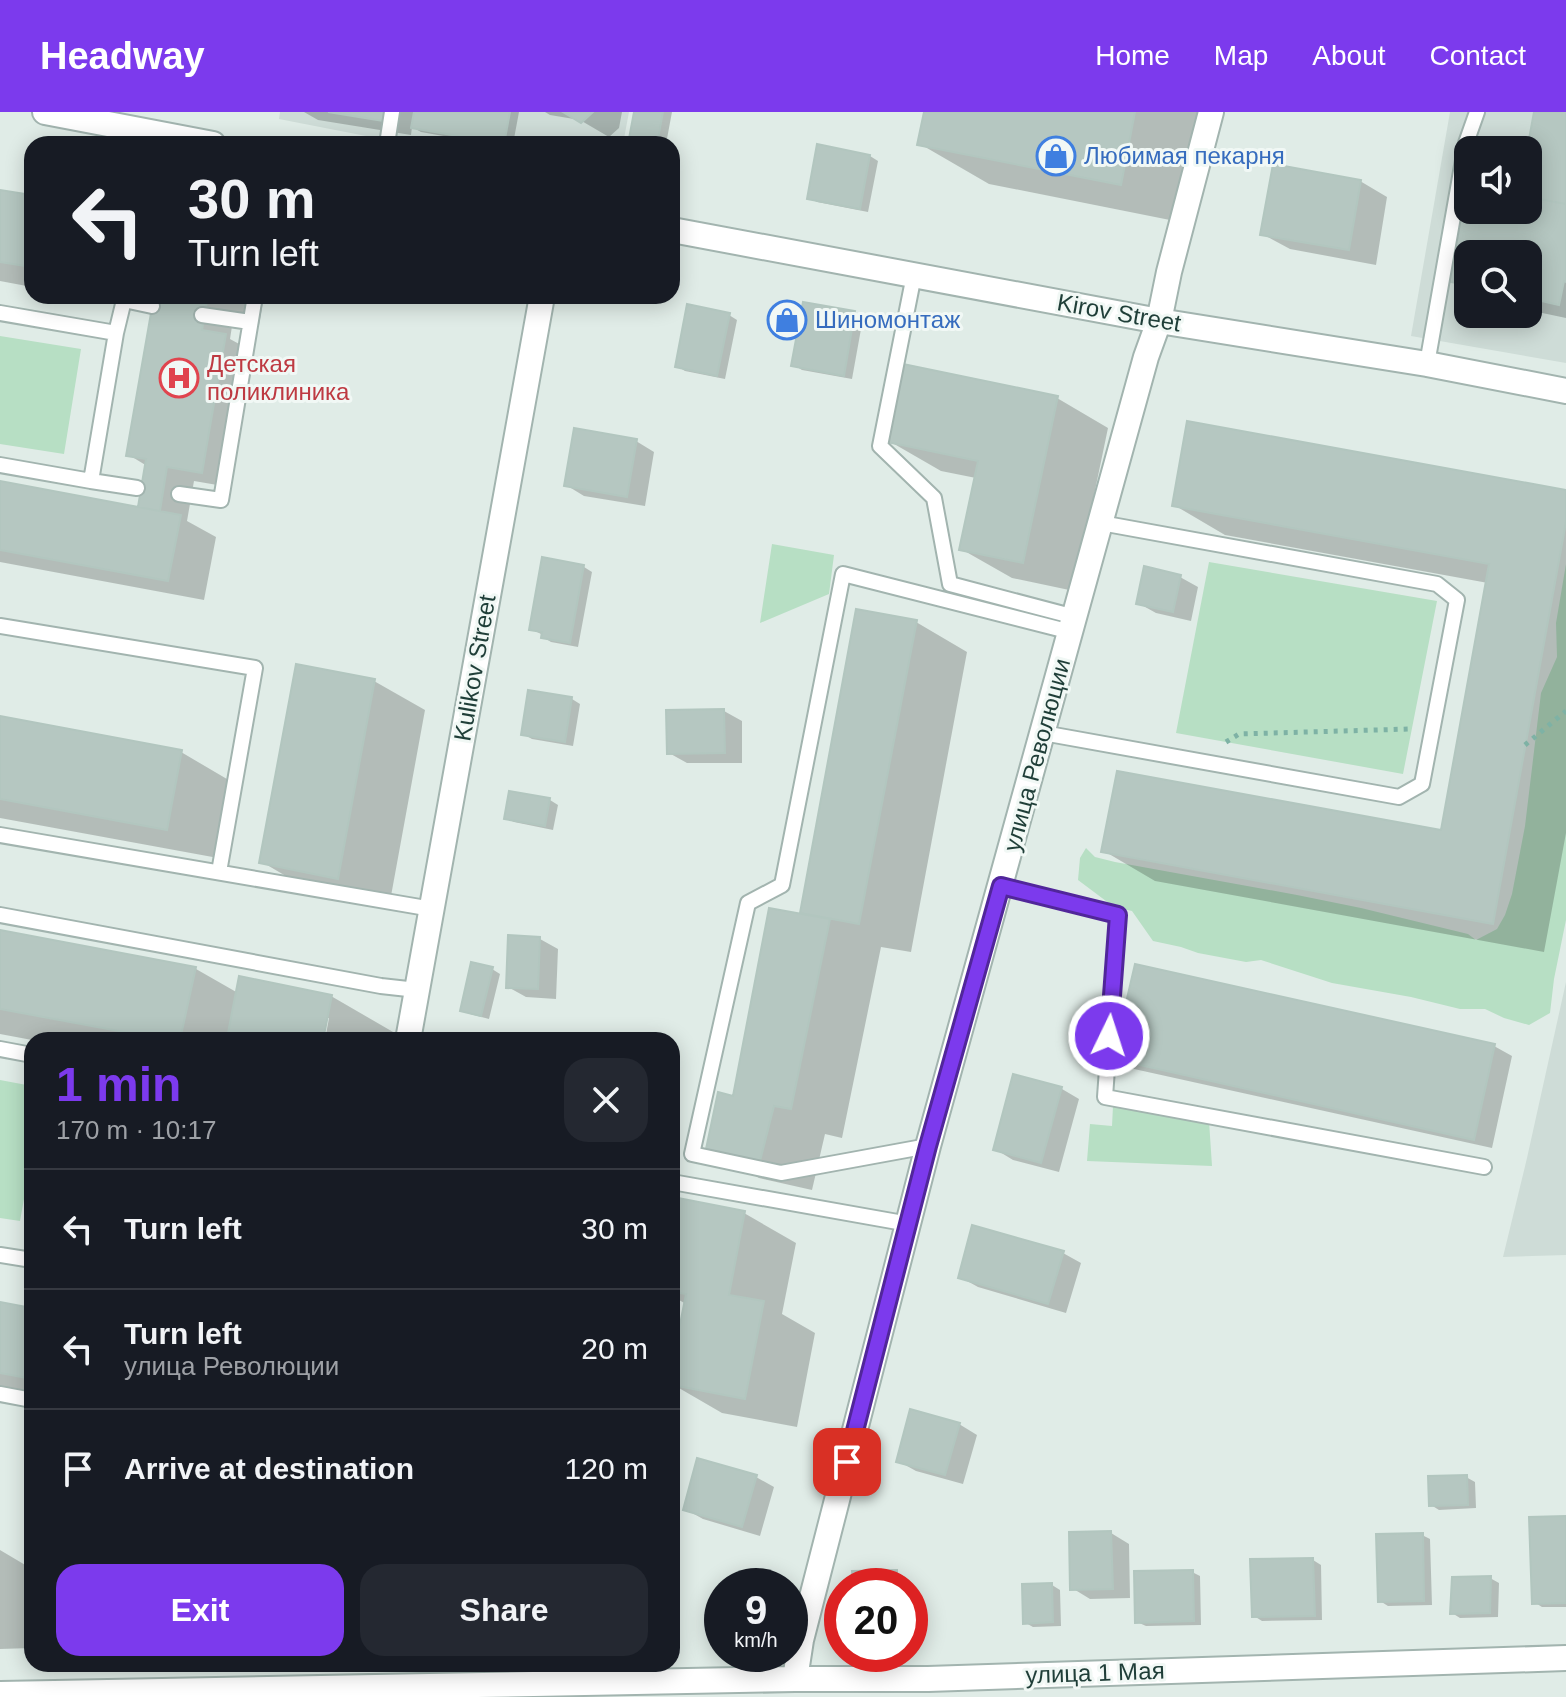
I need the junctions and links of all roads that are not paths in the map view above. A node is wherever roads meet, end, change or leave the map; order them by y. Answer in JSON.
{"nodes":[{"id":1,"x":45,"y":112,"type":"edge"},
{"id":2,"x":392,"y":112,"type":"edge"},
{"id":3,"x":1211,"y":112,"type":"edge"},
{"id":4,"x":1477,"y":112,"type":"edge"},
{"id":5,"x":171,"y":136,"type":"edge"},
{"id":6,"x":388,"y":136,"type":"edge"},
{"id":7,"x":680,"y":231,"type":"edge"},
{"id":8,"x":914,"y":275,"type":"junction"},
{"id":9,"x":123,"y":304,"type":"edge"},
{"id":10,"x":143,"y":304,"type":"edge"},
{"id":11,"x":253,"y":304,"type":"edge"},
{"id":12,"x":541,"y":304,"type":"edge"},
{"id":13,"x":152,"y":306,"type":"dead end"},
{"id":14,"x":0,"y":313,"type":"edge"},
{"id":15,"x":202,"y":315,"type":"dead end"},
{"id":16,"x":1159,"y":321,"type":"junction"},
{"id":17,"x":250,"y":322,"type":"junction"},
{"id":18,"x":116,"y":333,"type":"junction"},
{"id":19,"x":1427,"y":364,"type":"junction"},
{"id":20,"x":1566,"y":391,"type":"edge"},
{"id":21,"x":0,"y":465,"type":"edge"},
{"id":22,"x":91,"y":481,"type":"junction"},
{"id":23,"x":137,"y":488,"type":"dead end"},
{"id":24,"x":179,"y":494,"type":"dead end"},
{"id":25,"x":1101,"y":523,"type":"junction"},
{"id":26,"x":1073,"y":624,"type":"junction"},
{"id":27,"x":0,"y":626,"type":"edge"},
{"id":28,"x":1043,"y":733,"type":"junction"},
{"id":29,"x":0,"y":835,"type":"edge"},
{"id":30,"x":219,"y":872,"type":"junction"},
{"id":31,"x":1001,"y":886,"type":"junction"},
{"id":32,"x":432,"y":909,"type":"junction"},
{"id":33,"x":0,"y":915,"type":"edge"},
{"id":34,"x":417,"y":990,"type":"junction"},
{"id":35,"x":409,"y":1032,"type":"edge"},
{"id":36,"x":0,"y":1049,"type":"edge"},
{"id":37,"x":24,"y":1054,"type":"edge"},
{"id":38,"x":928,"y":1146,"type":"junction"},
{"id":39,"x":1484,"y":1167,"type":"dead end"},
{"id":40,"x":680,"y":1183,"type":"edge"},
{"id":41,"x":909,"y":1224,"type":"junction"},
{"id":42,"x":0,"y":1255,"type":"edge"},
{"id":43,"x":24,"y":1259,"type":"edge"},
{"id":44,"x":0,"y":1394,"type":"edge"},
{"id":45,"x":24,"y":1398,"type":"edge"},
{"id":46,"x":1566,"y":1658,"type":"edge"},
{"id":47,"x":286,"y":1672,"type":"edge"},
{"id":48,"x":795,"y":1679,"type":"junction"},
{"id":49,"x":926,"y":1688,"type":"edge"},
{"id":50,"x":282,"y":1693,"type":"edge"},
{"id":51,"x":0,"y":1694,"type":"edge"}],
"edges":[{"from":1,"to":5,"type":"street"},
{"from":2,"to":6,"type":"lane"},
{"from":3,"to":16,"type":"street","name":"улица Революции"},
{"from":4,"to":19,"type":"lane"},
{"from":7,"to":8,"type":"street","name":"Kirov Street"},
{"from":8,"to":16,"type":"street","name":"Kirov Street"},
{"from":8,"to":26,"type":"lane"},
{"from":9,"to":18,"type":"lane"},
{"from":10,"to":13,"type":"lane"},
{"from":11,"to":17,"type":"lane"},
{"from":12,"to":32,"type":"street","name":"Kulikov Street"},
{"from":14,"to":18,"type":"lane"},
{"from":15,"to":17,"type":"lane"},
{"from":16,"to":19,"type":"street","name":"Kirov Street"},
{"from":16,"to":25,"type":"street","name":"улица Революции"},
{"from":17,"to":24,"type":"lane"},
{"from":18,"to":22,"type":"lane"},
{"from":19,"to":20,"type":"street","name":"Kirov Street"},
{"from":21,"to":22,"type":"lane"},
{"from":22,"to":23,"type":"lane"},
{"from":25,"to":26,"type":"street","name":"улица Революции"},
{"from":25,"to":28,"type":"lane"},
{"from":26,"to":28,"type":"street","name":"улица Революции"},
{"from":26,"to":38,"type":"lane"},
{"from":27,"to":30,"type":"lane"},
{"from":28,"to":31,"type":"street","name":"улица Революции"},
{"from":29,"to":30,"type":"lane"},
{"from":30,"to":32,"type":"lane"},
{"from":31,"to":38,"type":"street","name":"улица Революции"},
{"from":31,"to":39,"type":"lane"},
{"from":32,"to":34,"type":"street","name":"Kulikov Street"},
{"from":33,"to":34,"type":"lane"},
{"from":34,"to":35,"type":"street","name":"Kulikov Street"},
{"from":36,"to":37,"type":"lane"},
{"from":38,"to":41,"type":"street","name":"улица Революции"},
{"from":40,"to":41,"type":"lane"},
{"from":41,"to":48,"type":"street","name":"улица Революции"},
{"from":42,"to":43,"type":"lane"},
{"from":44,"to":45,"type":"lane"},
{"from":46,"to":49,"type":"street","name":"улица 1 Мая"},
{"from":47,"to":50,"type":"street"},
{"from":48,"to":49,"type":"street","name":"улица 1 Мая"},
{"from":48,"to":50,"type":"street","name":"улица 1 Мая"},
{"from":50,"to":51,"type":"street","name":"улица 1 Мая"}]}
